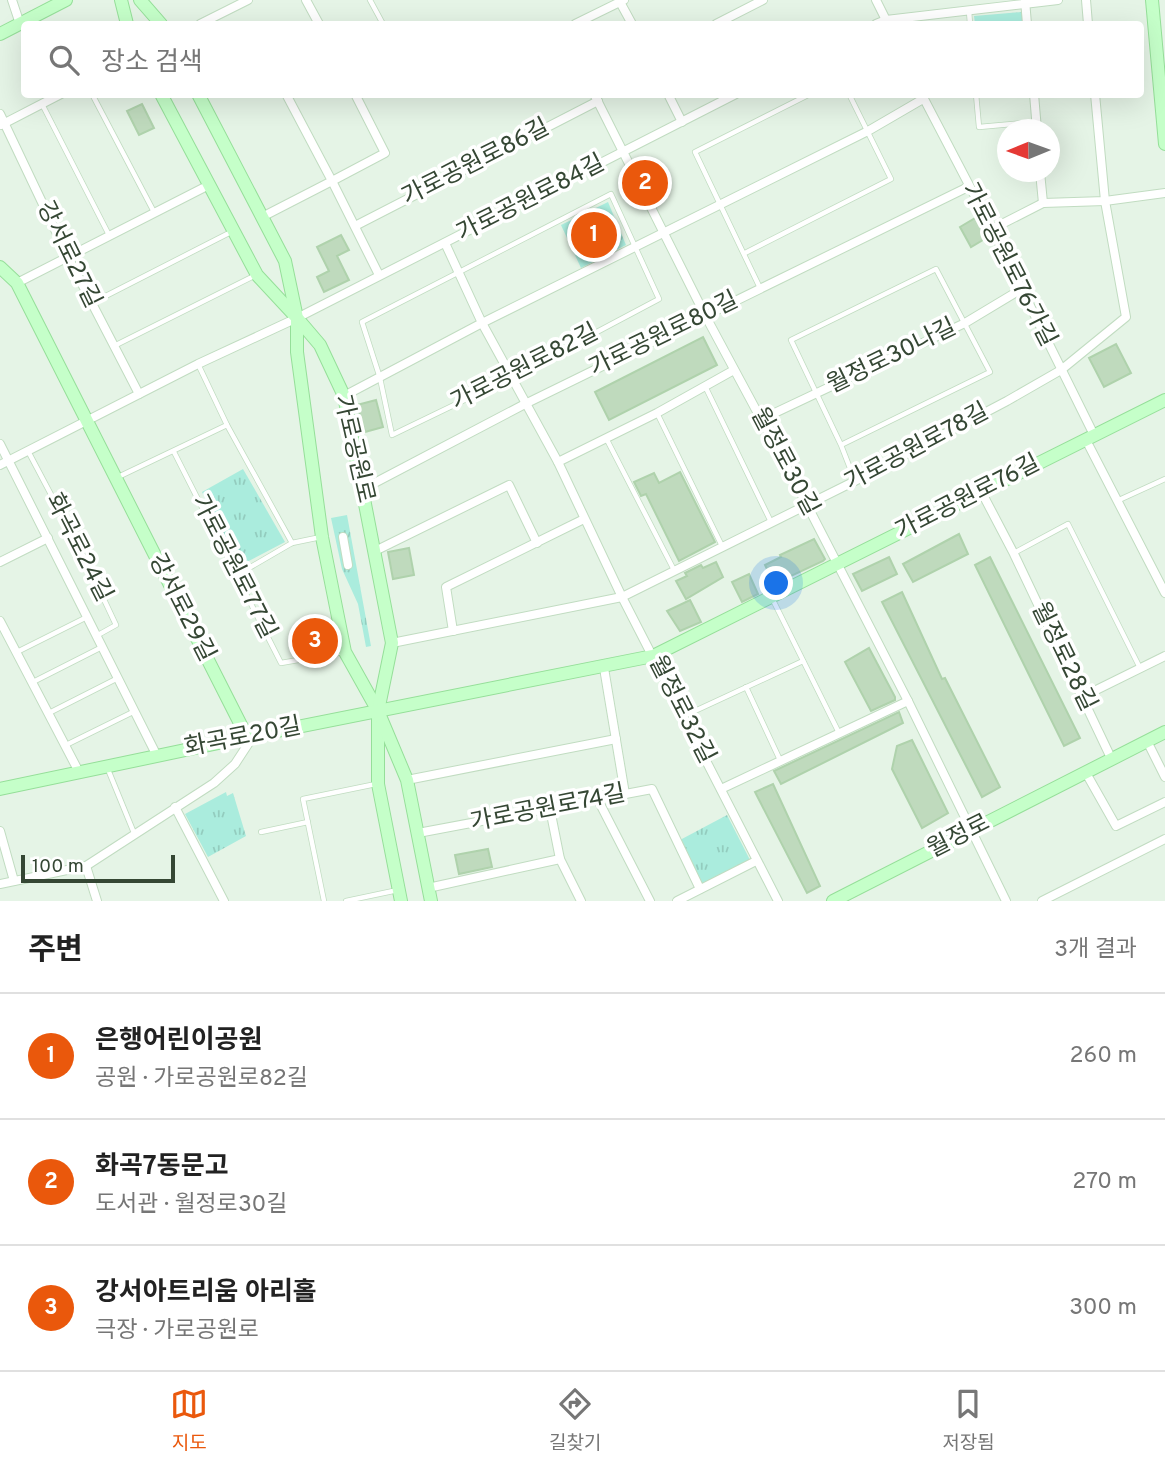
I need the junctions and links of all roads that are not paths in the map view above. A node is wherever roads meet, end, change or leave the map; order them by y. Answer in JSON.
{"nodes":[{"id":1,"x":12,"y":0,"type":"edge"},
{"id":2,"x":65,"y":0,"type":"edge"},
{"id":3,"x":121,"y":0,"type":"edge"},
{"id":4,"x":140,"y":0,"type":"edge"},
{"id":5,"x":248,"y":0,"type":"edge"},
{"id":6,"x":306,"y":0,"type":"edge"},
{"id":7,"x":370,"y":0,"type":"edge"},
{"id":8,"x":763,"y":0,"type":"edge"},
{"id":9,"x":876,"y":0,"type":"edge"},
{"id":10,"x":1058,"y":0,"type":"edge"},
{"id":11,"x":1086,"y":0,"type":"edge"},
{"id":12,"x":1152,"y":0,"type":"edge"},
{"id":13,"x":622,"y":1,"type":"edge"},
{"id":14,"x":1025,"y":2,"type":"edge"},
{"id":15,"x":968,"y":9,"type":"junction"},
{"id":16,"x":26,"y":21,"type":"edge"},
{"id":17,"x":126,"y":21,"type":"edge"},
{"id":18,"x":158,"y":21,"type":"edge"},
{"id":19,"x":206,"y":21,"type":"edge"},
{"id":20,"x":317,"y":21,"type":"edge"},
{"id":21,"x":381,"y":21,"type":"edge"},
{"id":22,"x":581,"y":21,"type":"edge"},
{"id":23,"x":631,"y":21,"type":"edge"},
{"id":24,"x":722,"y":21,"type":"edge"},
{"id":25,"x":886,"y":21,"type":"edge"},
{"id":26,"x":893,"y":21,"type":"edge"},
{"id":27,"x":970,"y":21,"type":"edge"},
{"id":28,"x":1027,"y":21,"type":"edge"},
{"id":29,"x":1088,"y":21,"type":"edge"},
{"id":30,"x":20,"y":24,"type":"joint"},
{"id":31,"x":0,"y":34,"type":"edge"},
{"id":32,"x":53,"y":98,"type":"edge"},
{"id":33,"x":94,"y":98,"type":"edge"},
{"id":34,"x":163,"y":98,"type":"edge"},
{"id":35,"x":200,"y":98,"type":"edge"},
{"id":36,"x":288,"y":98,"type":"edge"},
{"id":37,"x":357,"y":98,"type":"edge"},
{"id":38,"x":596,"y":98,"type":"edge"},
{"id":39,"x":669,"y":98,"type":"edge"},
{"id":40,"x":728,"y":98,"type":"edge"},
{"id":41,"x":802,"y":98,"type":"edge"},
{"id":42,"x":851,"y":98,"type":"edge"},
{"id":43,"x":920,"y":98,"type":"edge"},
{"id":44,"x":923,"y":98,"type":"edge"},
{"id":45,"x":976,"y":98,"type":"edge"},
{"id":46,"x":1034,"y":98,"type":"edge"},
{"id":47,"x":1095,"y":98,"type":"edge"},
{"id":48,"x":42,"y":104,"type":"junction"},
{"id":49,"x":0,"y":114,"type":"edge"},
{"id":50,"x":1036,"y":119,"type":"edge"},
{"id":51,"x":682,"y":122,"type":"junction"},
{"id":52,"x":2,"y":124,"type":"edge"},
{"id":53,"x":997,"y":127,"type":"edge"},
{"id":54,"x":868,"y":131,"type":"junction"},
{"id":55,"x":1165,"y":144,"type":"edge"},
{"id":56,"x":624,"y":151,"type":"junction"},
{"id":57,"x":332,"y":181,"type":"junction"},
{"id":58,"x":1041,"y":182,"type":"edge"},
{"id":59,"x":209,"y":185,"type":"junction"},
{"id":60,"x":968,"y":187,"type":"junction"},
{"id":61,"x":1165,"y":193,"type":"edge"},
{"id":62,"x":1105,"y":201,"type":"junction"},
{"id":63,"x":1043,"y":204,"type":"junction"},
{"id":64,"x":721,"y":205,"type":"junction"},
{"id":65,"x":155,"y":213,"type":"junction"},
{"id":66,"x":262,"y":217,"type":"junction"},
{"id":67,"x":355,"y":226,"type":"junction"},
{"id":68,"x":992,"y":229,"type":"junction"},
{"id":69,"x":233,"y":231,"type":"junction"},
{"id":70,"x":665,"y":233,"type":"junction"},
{"id":71,"x":110,"y":236,"type":"junction"},
{"id":72,"x":445,"y":243,"type":"junction"},
{"id":73,"x":634,"y":248,"type":"junction"},
{"id":74,"x":745,"y":253,"type":"junction"},
{"id":75,"x":68,"y":257,"type":"junction"},
{"id":76,"x":0,"y":267,"type":"edge"},
{"id":77,"x":457,"y":272,"type":"junction"},
{"id":78,"x":257,"y":275,"type":"junction"},
{"id":79,"x":379,"y":275,"type":"junction"},
{"id":80,"x":17,"y":283,"type":"junction"},
{"id":81,"x":760,"y":288,"type":"junction"},
{"id":82,"x":1020,"y":290,"type":"junction"},
{"id":83,"x":92,"y":303,"type":"junction"},
{"id":84,"x":705,"y":315,"type":"junction"},
{"id":85,"x":297,"y":318,"type":"junction"},
{"id":86,"x":482,"y":323,"type":"junction"},
{"id":87,"x":965,"y":323,"type":"junction"},
{"id":88,"x":114,"y":346,"type":"junction"},
{"id":89,"x":198,"y":364,"type":"junction"},
{"id":90,"x":734,"y":370,"type":"junction"},
{"id":91,"x":1061,"y":370,"type":"junction"},
{"id":92,"x":512,"y":377,"type":"junction"},
{"id":93,"x":380,"y":378,"type":"junction"},
{"id":94,"x":705,"y":386,"type":"junction"},
{"id":95,"x":139,"y":394,"type":"junction"},
{"id":96,"x":817,"y":394,"type":"junction"},
{"id":97,"x":344,"y":396,"type":"junction"},
{"id":98,"x":1165,"y":400,"type":"edge"},
{"id":99,"x":525,"y":404,"type":"junction"},
{"id":100,"x":657,"y":413,"type":"junction"},
{"id":101,"x":762,"y":419,"type":"junction"},
{"id":102,"x":86,"y":421,"type":"junction"},
{"id":103,"x":227,"y":425,"type":"junction"},
{"id":104,"x":605,"y":436,"type":"junction"},
{"id":105,"x":1090,"y":438,"type":"junction"},
{"id":106,"x":0,"y":444,"type":"edge"},
{"id":107,"x":841,"y":445,"type":"junction"},
{"id":108,"x":28,"y":451,"type":"junction"},
{"id":109,"x":174,"y":452,"type":"junction"},
{"id":110,"x":9,"y":461,"type":"junction"},
{"id":111,"x":558,"y":461,"type":"junction"},
{"id":112,"x":0,"y":465,"type":"edge"},
{"id":113,"x":116,"y":478,"type":"junction"},
{"id":114,"x":1165,"y":479,"type":"edge"},
{"id":115,"x":855,"y":481,"type":"junction"},
{"id":116,"x":363,"y":489,"type":"junction"},
{"id":117,"x":981,"y":491,"type":"junction"},
{"id":118,"x":1119,"y":500,"type":"junction"},
{"id":119,"x":807,"y":504,"type":"junction"},
{"id":120,"x":584,"y":519,"type":"junction"},
{"id":121,"x":771,"y":523,"type":"junction"},
{"id":122,"x":322,"y":537,"type":"junction"},
{"id":123,"x":343,"y":537,"type":"dead end"},
{"id":124,"x":48,"y":538,"type":"junction"},
{"id":125,"x":537,"y":542,"type":"junction"},
{"id":126,"x":292,"y":543,"type":"junction"},
{"id":127,"x":722,"y":546,"type":"junction"},
{"id":128,"x":375,"y":551,"type":"junction"},
{"id":129,"x":1014,"y":554,"type":"junction"},
{"id":130,"x":0,"y":562,"type":"edge"},
{"id":131,"x":348,"y":565,"type":"dead end"},
{"id":132,"x":837,"y":565,"type":"junction"},
{"id":133,"x":674,"y":571,"type":"junction"},
{"id":134,"x":237,"y":575,"type":"junction"},
{"id":135,"x":1165,"y":593,"type":"edge"},
{"id":136,"x":622,"y":597,"type":"junction"},
{"id":137,"x":772,"y":597,"type":"junction"},
{"id":138,"x":88,"y":617,"type":"junction"},
{"id":139,"x":0,"y":621,"type":"edge"},
{"id":140,"x":453,"y":631,"type":"junction"},
{"id":141,"x":97,"y":636,"type":"junction"},
{"id":142,"x":392,"y":643,"type":"junction"},
{"id":143,"x":102,"y":647,"type":"junction"},
{"id":144,"x":345,"y":652,"type":"junction"},
{"id":145,"x":17,"y":653,"type":"junction"},
{"id":146,"x":653,"y":656,"type":"junction"},
{"id":147,"x":1165,"y":656,"type":"edge"},
{"id":148,"x":803,"y":661,"type":"junction"},
{"id":149,"x":604,"y":667,"type":"junction"},
{"id":150,"x":1140,"y":668,"type":"junction"},
{"id":151,"x":118,"y":677,"type":"junction"},
{"id":152,"x":32,"y":682,"type":"junction"},
{"id":153,"x":746,"y":687,"type":"junction"},
{"id":154,"x":1082,"y":697,"type":"junction"},
{"id":155,"x":908,"y":701,"type":"junction"},
{"id":156,"x":135,"y":711,"type":"junction"},
{"id":157,"x":379,"y":711,"type":"junction"},
{"id":158,"x":48,"y":713,"type":"junction"},
{"id":159,"x":684,"y":716,"type":"junction"},
{"id":160,"x":1165,"y":732,"type":"edge"},
{"id":161,"x":839,"y":733,"type":"junction"},
{"id":162,"x":251,"y":736,"type":"junction"},
{"id":163,"x":616,"y":739,"type":"junction"},
{"id":164,"x":1147,"y":741,"type":"junction"},
{"id":165,"x":65,"y":746,"type":"junction"},
{"id":166,"x":157,"y":756,"type":"junction"},
{"id":167,"x":1112,"y":760,"type":"junction"},
{"id":168,"x":780,"y":761,"type":"junction"},
{"id":169,"x":107,"y":766,"type":"junction"},
{"id":170,"x":79,"y":772,"type":"junction"},
{"id":171,"x":1086,"y":773,"type":"junction"},
{"id":172,"x":1165,"y":777,"type":"edge"},
{"id":173,"x":407,"y":780,"type":"junction"},
{"id":174,"x":378,"y":784,"type":"junction"},
{"id":175,"x":0,"y":789,"type":"edge"},
{"id":176,"x":721,"y":789,"type":"junction"},
{"id":177,"x":625,"y":794,"type":"junction"},
{"id":178,"x":598,"y":800,"type":"junction"},
{"id":179,"x":1165,"y":802,"type":"edge"},
{"id":180,"x":176,"y":807,"type":"junction"},
{"id":181,"x":550,"y":808,"type":"junction"},
{"id":182,"x":308,"y":822,"type":"junction"},
{"id":183,"x":0,"y":831,"type":"edge"},
{"id":184,"x":971,"y":831,"type":"junction"},
{"id":185,"x":261,"y":832,"type":"dead end"},
{"id":186,"x":418,"y":833,"type":"junction"},
{"id":187,"x":134,"y":834,"type":"junction"},
{"id":188,"x":1165,"y":839,"type":"edge"},
{"id":189,"x":560,"y":859,"type":"junction"},
{"id":190,"x":756,"y":861,"type":"junction"},
{"id":191,"x":86,"y":866,"type":"junction"},
{"id":192,"x":14,"y":881,"type":"junction"},
{"id":193,"x":0,"y":884,"type":"edge"},
{"id":194,"x":700,"y":889,"type":"junction"},
{"id":195,"x":430,"y":894,"type":"edge"},
{"id":196,"x":400,"y":896,"type":"edge"},
{"id":197,"x":97,"y":901,"type":"edge"},
{"id":198,"x":224,"y":901,"type":"edge"},
{"id":199,"x":324,"y":901,"type":"edge"},
{"id":200,"x":346,"y":901,"type":"edge"},
{"id":201,"x":581,"y":901,"type":"edge"},
{"id":202,"x":650,"y":901,"type":"edge"},
{"id":203,"x":677,"y":901,"type":"edge"},
{"id":204,"x":778,"y":901,"type":"edge"},
{"id":205,"x":832,"y":901,"type":"edge"},
{"id":206,"x":1006,"y":901,"type":"edge"},
{"id":207,"x":1042,"y":901,"type":"edge"}],
"edges":[{"from":1,"to":30,"type":"street"},
{"from":2,"to":16,"type":"street"},
{"from":3,"to":17,"type":"street"},
{"from":4,"to":18,"type":"street"},
{"from":5,"to":19,"type":"street"},
{"from":6,"to":20,"type":"street"},
{"from":7,"to":21,"type":"lane"},
{"from":8,"to":24,"type":"street"},
{"from":9,"to":25,"type":"street"},
{"from":10,"to":14,"type":"street"},
{"from":11,"to":29,"type":"street"},
{"from":12,"to":55,"type":"street"},
{"from":13,"to":22,"type":"street"},
{"from":13,"to":23,"type":"street"},
{"from":14,"to":15,"type":"street"},
{"from":14,"to":28,"type":"street"},
{"from":15,"to":26,"type":"street"},
{"from":15,"to":27,"type":"lane"},
{"from":30,"to":31,"type":"street"},
{"from":32,"to":48,"type":"street"},
{"from":33,"to":65,"type":"lane"},
{"from":34,"to":59,"type":"street","name":"가로공원로"},
{"from":35,"to":66,"type":"street","name":"가로공원로"},
{"from":36,"to":57,"type":"street"},
{"from":37,"to":57,"type":"street"},
{"from":38,"to":56,"type":"street","name":"월정로30길"},
{"from":38,"to":67,"type":"street","name":"가로공원로86길"},
{"from":39,"to":51,"type":"street"},
{"from":40,"to":51,"type":"street","name":"가로공원로84길"},
{"from":41,"to":64,"type":"lane"},
{"from":42,"to":54,"type":"lane"},
{"from":43,"to":54,"type":"street"},
{"from":44,"to":60,"type":"street","name":"가로공원로76가길"},
{"from":45,"to":53,"type":"lane"},
{"from":46,"to":50,"type":"street"},
{"from":47,"to":62,"type":"street"},
{"from":48,"to":52,"type":"street"},
{"from":48,"to":71,"type":"lane"},
{"from":49,"to":52,"type":"street","name":"강서로27길"},
{"from":51,"to":56,"type":"street","name":"가로공원로84길"},
{"from":52,"to":75,"type":"street","name":"강서로27길"},
{"from":54,"to":64,"type":"street"},
{"from":54,"to":74,"type":"lane"},
{"from":56,"to":70,"type":"street","name":"월정로30길"},
{"from":56,"to":72,"type":"street","name":"가로공원로84길"},
{"from":57,"to":66,"type":"street"},
{"from":57,"to":67,"type":"street"},
{"from":58,"to":63,"type":"street"},
{"from":59,"to":65,"type":"street"},
{"from":59,"to":69,"type":"street","name":"가로공원로"},
{"from":60,"to":68,"type":"street","name":"가로공원로76가길"},
{"from":60,"to":81,"type":"street","name":"가로공원로80길"},
{"from":61,"to":62,"type":"street"},
{"from":62,"to":63,"type":"street"},
{"from":62,"to":91,"type":"street","name":"가로공원로78길"},
{"from":63,"to":68,"type":"street"},
{"from":64,"to":70,"type":"street"},
{"from":64,"to":74,"type":"lane"},
{"from":65,"to":71,"type":"street"},
{"from":66,"to":85,"type":"street","name":"가로공원로"},
{"from":67,"to":79,"type":"street"},
{"from":68,"to":82,"type":"street","name":"가로공원로76가길"},
{"from":69,"to":78,"type":"street","name":"가로공원로"},
{"from":69,"to":83,"type":"lane"},
{"from":70,"to":73,"type":"street"},
{"from":70,"to":84,"type":"street","name":"월정로30길"},
{"from":71,"to":75,"type":"street"},
{"from":72,"to":77,"type":"street","name":"월정로32길"},
{"from":72,"to":79,"type":"street","name":"가로공원로84길"},
{"from":73,"to":77,"type":"lane","name":"가로공원로82길"},
{"from":73,"to":86,"type":"street"},
{"from":73,"to":92,"type":"lane","name":"가로공원로82길"},
{"from":74,"to":81,"type":"lane"},
{"from":75,"to":80,"type":"street"},
{"from":75,"to":83,"type":"street","name":"강서로27길"},
{"from":76,"to":80,"type":"street","name":"강서로29길"},
{"from":77,"to":86,"type":"street","name":"월정로32길"},
{"from":77,"to":93,"type":"lane","name":"가로공원로82길"},
{"from":78,"to":85,"type":"street","name":"가로공원로"},
{"from":78,"to":88,"type":"lane"},
{"from":79,"to":85,"type":"street","name":"가로공원로84길"},
{"from":80,"to":102,"type":"street","name":"강서로29길"},
{"from":81,"to":84,"type":"street","name":"가로공원로80길"},
{"from":82,"to":87,"type":"street","name":"월정로30나길"},
{"from":82,"to":91,"type":"street","name":"가로공원로76가길"},
{"from":83,"to":88,"type":"street","name":"강서로27길"},
{"from":84,"to":90,"type":"street","name":"월정로30길"},
{"from":84,"to":99,"type":"street","name":"가로공원로80길"},
{"from":85,"to":89,"type":"street"},
{"from":85,"to":97,"type":"street","name":"가로공원로"},
{"from":85,"to":122,"type":"street","name":"가로공원로"},
{"from":86,"to":92,"type":"street","name":"월정로32길"},
{"from":86,"to":93,"type":"street"},
{"from":87,"to":96,"type":"street","name":"월정로30나길"},
{"from":87,"to":96,"type":"lane"},
{"from":87,"to":107,"type":"lane"},
{"from":88,"to":95,"type":"street","name":"강서로27길"},
{"from":89,"to":95,"type":"street"},
{"from":89,"to":103,"type":"lane"},
{"from":90,"to":94,"type":"street"},
{"from":90,"to":101,"type":"street","name":"월정로30길"},
{"from":91,"to":105,"type":"street","name":"가로공원로76가길"},
{"from":91,"to":115,"type":"street","name":"가로공원로78길"},
{"from":92,"to":93,"type":"lane","name":"가로공원로82길"},
{"from":92,"to":99,"type":"street","name":"월정로32길"},
{"from":93,"to":97,"type":"street"},
{"from":94,"to":100,"type":"street"},
{"from":94,"to":121,"type":"lane"},
{"from":95,"to":102,"type":"street"},
{"from":96,"to":101,"type":"street","name":"월정로30나길"},
{"from":96,"to":107,"type":"lane"},
{"from":97,"to":116,"type":"street","name":"가로공원로"},
{"from":98,"to":105,"type":"street","name":"가로공원로76길"},
{"from":99,"to":111,"type":"street","name":"월정로32길"},
{"from":99,"to":116,"type":"street","name":"가로공원로80길"},
{"from":100,"to":104,"type":"street"},
{"from":100,"to":127,"type":"lane"},
{"from":101,"to":119,"type":"street","name":"월정로30길"},
{"from":102,"to":108,"type":"street"},
{"from":102,"to":113,"type":"street","name":"강서로29길"},
{"from":103,"to":109,"type":"lane"},
{"from":103,"to":126,"type":"lane"},
{"from":104,"to":111,"type":"street"},
{"from":104,"to":133,"type":"lane"},
{"from":105,"to":117,"type":"street","name":"가로공원로76길"},
{"from":105,"to":118,"type":"street","name":"가로공원로76가길"},
{"from":106,"to":110,"type":"street"},
{"from":107,"to":115,"type":"lane"},
{"from":108,"to":110,"type":"street"},
{"from":108,"to":141,"type":"lane","name":"화곡로24길"},
{"from":109,"to":113,"type":"lane"},
{"from":109,"to":134,"type":"lane","name":"가로공원로77길"},
{"from":110,"to":112,"type":"street"},
{"from":110,"to":124,"type":"street"},
{"from":111,"to":120,"type":"street","name":"월정로32길"},
{"from":113,"to":162,"type":"street","name":"강서로29길"},
{"from":114,"to":118,"type":"lane"},
{"from":115,"to":119,"type":"street","name":"가로공원로78길"},
{"from":116,"to":128,"type":"street","name":"가로공원로"},
{"from":117,"to":129,"type":"street","name":"월정로28길"},
{"from":117,"to":132,"type":"street","name":"가로공원로76길"},
{"from":118,"to":135,"type":"street","name":"가로공원로76가길"},
{"from":119,"to":121,"type":"street","name":"가로공원로78길"},
{"from":119,"to":132,"type":"street","name":"월정로30길"},
{"from":120,"to":125,"type":"street"},
{"from":120,"to":136,"type":"street","name":"월정로32길"},
{"from":121,"to":127,"type":"street","name":"가로공원로78길"},
{"from":122,"to":126,"type":"lane"},
{"from":122,"to":144,"type":"street","name":"가로공원로"},
{"from":123,"to":131,"type":"street"},
{"from":124,"to":130,"type":"street"},
{"from":124,"to":138,"type":"street"},
{"from":125,"to":128,"type":"street"},
{"from":125,"to":140,"type":"street"},
{"from":126,"to":134,"type":"lane"},
{"from":127,"to":133,"type":"street","name":"가로공원로78길"},
{"from":128,"to":142,"type":"street","name":"가로공원로"},
{"from":129,"to":150,"type":"lane"},
{"from":129,"to":154,"type":"street","name":"월정로28길"},
{"from":132,"to":137,"type":"street","name":"가로공원로76길"},
{"from":132,"to":155,"type":"street","name":"월정로30길"},
{"from":133,"to":136,"type":"street","name":"가로공원로78길"},
{"from":134,"to":144,"type":"lane","name":"가로공원로77길"},
{"from":136,"to":140,"type":"street","name":"가로공원로78길"},
{"from":136,"to":146,"type":"street","name":"월정로32길"},
{"from":137,"to":146,"type":"street","name":"가로공원로76길"},
{"from":137,"to":148,"type":"lane"},
{"from":138,"to":141,"type":"street"},
{"from":138,"to":145,"type":"lane"},
{"from":139,"to":145,"type":"street"},
{"from":140,"to":142,"type":"street","name":"가로공원로78길"},
{"from":141,"to":143,"type":"street"},
{"from":142,"to":157,"type":"street","name":"가로공원로"},
{"from":143,"to":151,"type":"street"},
{"from":143,"to":152,"type":"lane"},
{"from":144,"to":157,"type":"street","name":"가로공원로"},
{"from":145,"to":152,"type":"street"},
{"from":146,"to":149,"type":"street","name":"가로공원로76길"},
{"from":146,"to":159,"type":"street","name":"월정로32길"},
{"from":147,"to":150,"type":"street"},
{"from":148,"to":153,"type":"lane"},
{"from":148,"to":161,"type":"lane"},
{"from":149,"to":157,"type":"street","name":"가로공원로76길"},
{"from":149,"to":163,"type":"street"},
{"from":150,"to":154,"type":"street"},
{"from":151,"to":156,"type":"street"},
{"from":151,"to":158,"type":"lane"},
{"from":152,"to":158,"type":"street"},
{"from":153,"to":159,"type":"lane"},
{"from":153,"to":168,"type":"lane"},
{"from":154,"to":167,"type":"street","name":"월정로28길"},
{"from":155,"to":161,"type":"street"},
{"from":155,"to":184,"type":"street","name":"월정로30길"},
{"from":156,"to":165,"type":"lane"},
{"from":156,"to":166,"type":"street"},
{"from":157,"to":162,"type":"street","name":"화곡로20길"},
{"from":157,"to":173,"type":"street","name":"가로공원로"},
{"from":157,"to":174,"type":"street","name":"가로공원로"},
{"from":158,"to":165,"type":"street"},
{"from":159,"to":176,"type":"street","name":"월정로32길"},
{"from":160,"to":164,"type":"street","name":"월정로"},
{"from":161,"to":168,"type":"street"},
{"from":162,"to":166,"type":"street","name":"화곡로20길"},
{"from":162,"to":180,"type":"street"},
{"from":163,"to":173,"type":"street"},
{"from":163,"to":177,"type":"street"},
{"from":164,"to":167,"type":"street","name":"월정로"},
{"from":164,"to":172,"type":"street"},
{"from":165,"to":170,"type":"street"},
{"from":166,"to":169,"type":"street","name":"화곡로20길"},
{"from":167,"to":171,"type":"street","name":"월정로"},
{"from":168,"to":176,"type":"street"},
{"from":169,"to":170,"type":"street","name":"화곡로20길"},
{"from":169,"to":187,"type":"lane"},
{"from":170,"to":175,"type":"street","name":"화곡로20길"},
{"from":171,"to":179,"type":"street"},
{"from":171,"to":184,"type":"street","name":"월정로"},
{"from":173,"to":174,"type":"street"},
{"from":173,"to":186,"type":"street","name":"가로공원로"},
{"from":174,"to":182,"type":"lane"},
{"from":174,"to":196,"type":"street","name":"가로공원로"},
{"from":176,"to":190,"type":"street","name":"월정로32길"},
{"from":177,"to":178,"type":"street","name":"가로공원로74길"},
{"from":177,"to":194,"type":"street","name":"가로공원로74길"},
{"from":178,"to":181,"type":"street","name":"가로공원로74길"},
{"from":178,"to":202,"type":"street"},
{"from":180,"to":187,"type":"street"},
{"from":180,"to":198,"type":"street"},
{"from":181,"to":186,"type":"street","name":"가로공원로74길"},
{"from":181,"to":189,"type":"street"},
{"from":182,"to":185,"type":"lane"},
{"from":182,"to":199,"type":"lane"},
{"from":183,"to":192,"type":"street"},
{"from":184,"to":205,"type":"street","name":"월정로"},
{"from":184,"to":206,"type":"street","name":"월정로30길"},
{"from":186,"to":195,"type":"street","name":"가로공원로"},
{"from":187,"to":191,"type":"street"},
{"from":188,"to":207,"type":"street"},
{"from":189,"to":195,"type":"street","name":"가로공원로"},
{"from":189,"to":201,"type":"street"},
{"from":190,"to":194,"type":"street"},
{"from":190,"to":204,"type":"street","name":"월정로32길"},
{"from":191,"to":192,"type":"street"},
{"from":191,"to":197,"type":"street"},
{"from":192,"to":193,"type":"street"},
{"from":194,"to":203,"type":"street"},
{"from":196,"to":200,"type":"lane","name":"가로공원로"}]}
